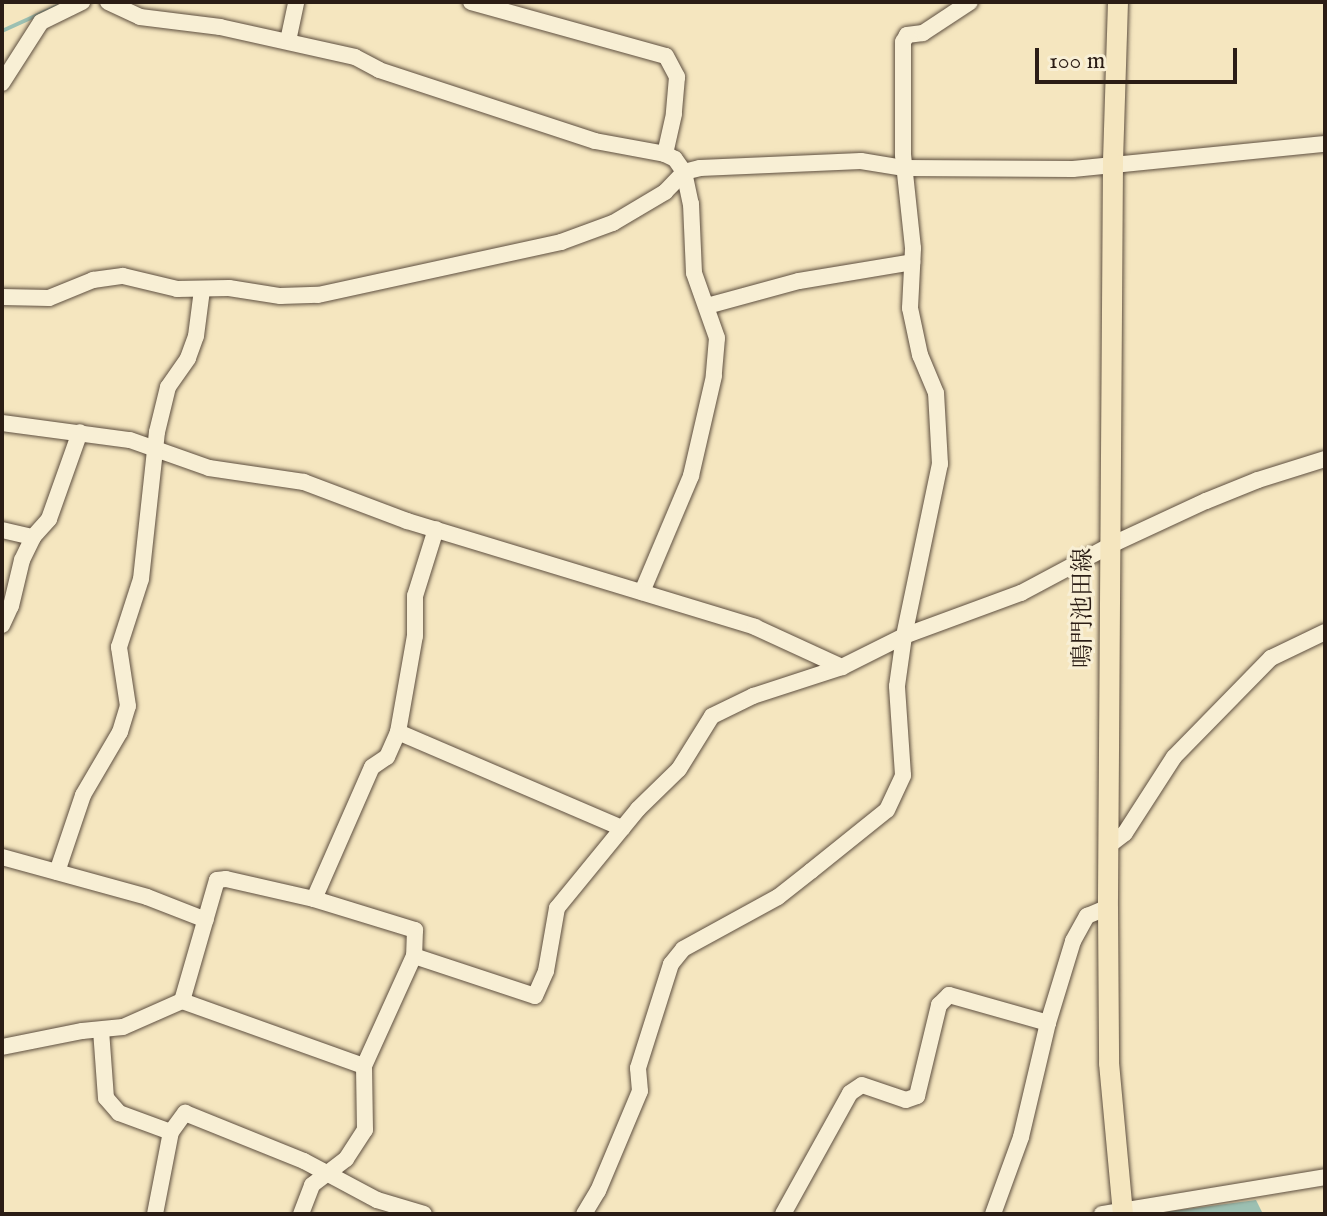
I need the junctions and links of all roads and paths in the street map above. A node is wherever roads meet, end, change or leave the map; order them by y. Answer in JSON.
{"nodes":[{"id":1,"x":82,"y":2,"type":"edge"},
{"id":2,"x":108,"y":2,"type":"edge"},
{"id":3,"x":296,"y":2,"type":"edge"},
{"id":4,"x":471,"y":2,"type":"edge"},
{"id":5,"x":970,"y":2,"type":"edge"},
{"id":6,"x":1118,"y":2,"type":"edge"},
{"id":7,"x":288,"y":41,"type":"junction"},
{"id":8,"x":2,"y":83,"type":"edge"},
{"id":9,"x":1325,"y":144,"type":"edge"},
{"id":10,"x":665,"y":154,"type":"junction"},
{"id":11,"x":1113,"y":163,"type":"junction"},
{"id":12,"x":904,"y":168,"type":"junction"},
{"id":13,"x":684,"y":172,"type":"junction"},
{"id":14,"x":912,"y":262,"type":"junction"},
{"id":15,"x":202,"y":290,"type":"junction"},
{"id":16,"x":2,"y":297,"type":"edge"},
{"id":17,"x":707,"y":306,"type":"junction"},
{"id":18,"x":2,"y":423,"type":"edge"},
{"id":19,"x":80,"y":432,"type":"junction"},
{"id":20,"x":155,"y":449,"type":"junction"},
{"id":21,"x":1325,"y":459,"type":"edge"},
{"id":22,"x":436,"y":529,"type":"junction"},
{"id":23,"x":2,"y":530,"type":"edge"},
{"id":24,"x":33,"y":537,"type":"junction"},
{"id":25,"x":1111,"y":545,"type":"junction"},
{"id":26,"x":642,"y":592,"type":"junction"},
{"id":27,"x":2,"y":625,"type":"edge"},
{"id":28,"x":1325,"y":632,"type":"edge"},
{"id":29,"x":904,"y":636,"type":"junction"},
{"id":30,"x":842,"y":667,"type":"junction"},
{"id":31,"x":398,"y":732,"type":"junction"},
{"id":32,"x":622,"y":828,"type":"junction"},
{"id":33,"x":1108,"y":846,"type":"junction"},
{"id":34,"x":2,"y":857,"type":"edge"},
{"id":35,"x":57,"y":872,"type":"junction"},
{"id":36,"x":314,"y":899,"type":"junction"},
{"id":37,"x":1108,"y":907,"type":"junction"},
{"id":38,"x":206,"y":920,"type":"junction"},
{"id":39,"x":414,"y":956,"type":"junction"},
{"id":40,"x":182,"y":1001,"type":"junction"},
{"id":41,"x":1048,"y":1023,"type":"junction"},
{"id":42,"x":101,"y":1030,"type":"junction"},
{"id":43,"x":2,"y":1047,"type":"edge"},
{"id":44,"x":364,"y":1066,"type":"junction"},
{"id":45,"x":171,"y":1132,"type":"junction"},
{"id":46,"x":327,"y":1175,"type":"junction"},
{"id":47,"x":1325,"y":1177,"type":"edge"},
{"id":48,"x":1123,"y":1212,"type":"edge"},
{"id":49,"x":155,"y":1214,"type":"edge"},
{"id":50,"x":301,"y":1214,"type":"edge"},
{"id":51,"x":424,"y":1214,"type":"edge"},
{"id":52,"x":584,"y":1214,"type":"edge"},
{"id":53,"x":783,"y":1214,"type":"edge"},
{"id":54,"x":993,"y":1214,"type":"edge"},
{"id":55,"x":1102,"y":1214,"type":"edge"}],
"edges":[{"from":1,"to":8,"type":"street"},
{"from":2,"to":7,"type":"street"},
{"from":3,"to":7,"type":"street"},
{"from":4,"to":10,"type":"street"},
{"from":5,"to":12,"type":"street"},
{"from":6,"to":11,"type":"main road","name":"鳴門池田線"},
{"from":7,"to":10,"type":"street"},
{"from":9,"to":11,"type":"street"},
{"from":10,"to":13,"type":"street"},
{"from":11,"to":12,"type":"street"},
{"from":11,"to":25,"type":"main road","name":"鳴門池田線"},
{"from":12,"to":13,"type":"street"},
{"from":12,"to":14,"type":"street"},
{"from":13,"to":15,"type":"street"},
{"from":13,"to":17,"type":"street"},
{"from":14,"to":17,"type":"street"},
{"from":14,"to":29,"type":"street"},
{"from":15,"to":16,"type":"street"},
{"from":15,"to":20,"type":"street"},
{"from":17,"to":26,"type":"street"},
{"from":18,"to":19,"type":"street"},
{"from":19,"to":20,"type":"street"},
{"from":19,"to":24,"type":"street"},
{"from":20,"to":22,"type":"street"},
{"from":20,"to":35,"type":"street"},
{"from":21,"to":25,"type":"street"},
{"from":22,"to":26,"type":"street"},
{"from":22,"to":31,"type":"street"},
{"from":23,"to":24,"type":"street"},
{"from":24,"to":27,"type":"street"},
{"from":25,"to":29,"type":"street"},
{"from":25,"to":33,"type":"main road","name":"鳴門池田線"},
{"from":26,"to":30,"type":"street"},
{"from":28,"to":33,"type":"street"},
{"from":29,"to":30,"type":"street"},
{"from":29,"to":52,"type":"street"},
{"from":30,"to":32,"type":"street"},
{"from":31,"to":32,"type":"street"},
{"from":31,"to":36,"type":"street"},
{"from":32,"to":39,"type":"street"},
{"from":33,"to":37,"type":"main road","name":"鳴門池田線"},
{"from":34,"to":35,"type":"street"},
{"from":35,"to":38,"type":"street"},
{"from":36,"to":38,"type":"street"},
{"from":36,"to":39,"type":"street"},
{"from":37,"to":41,"type":"street"},
{"from":37,"to":48,"type":"main road","name":"鳴門池田線"},
{"from":38,"to":40,"type":"street"},
{"from":39,"to":44,"type":"street"},
{"from":40,"to":42,"type":"street"},
{"from":40,"to":44,"type":"street"},
{"from":41,"to":53,"type":"street"},
{"from":41,"to":54,"type":"street"},
{"from":42,"to":43,"type":"street"},
{"from":42,"to":45,"type":"street"},
{"from":44,"to":46,"type":"street"},
{"from":45,"to":46,"type":"street"},
{"from":45,"to":49,"type":"street"},
{"from":46,"to":50,"type":"street"},
{"from":46,"to":51,"type":"street"},
{"from":47,"to":48,"type":"street"},
{"from":48,"to":55,"type":"street"}]}
